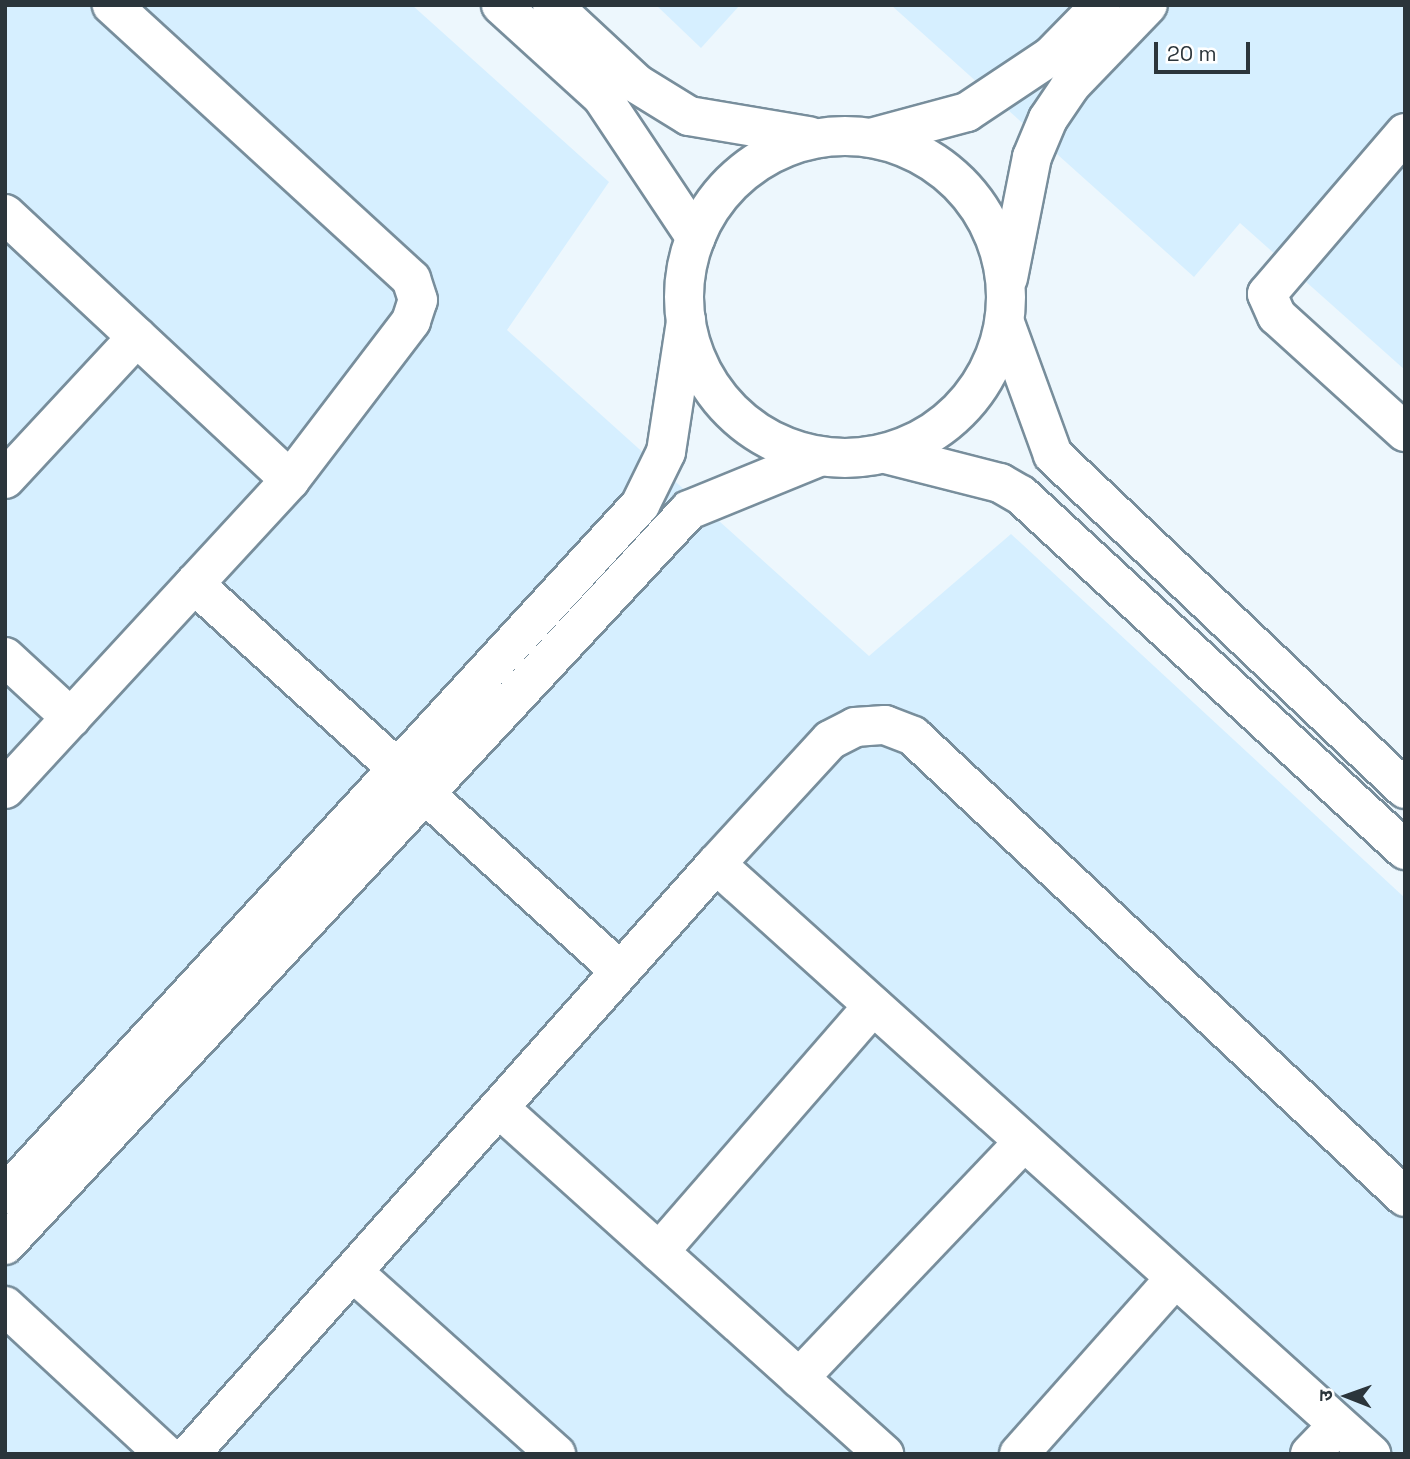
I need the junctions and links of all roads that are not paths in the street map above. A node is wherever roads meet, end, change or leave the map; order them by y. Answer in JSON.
{"nodes":[{"id":1,"x":112,"y":5,"type":"edge"},
{"id":2,"x":501,"y":5,"type":"edge"},
{"id":3,"x":552,"y":5,"type":"edge"},
{"id":4,"x":1101,"y":5,"type":"edge"},
{"id":5,"x":1148,"y":5,"type":"edge"},
{"id":6,"x":1404,"y":136,"type":"edge"},
{"id":7,"x":821,"y":137,"type":"junction"},
{"id":8,"x":874,"y":137,"type":"junction"},
{"id":9,"x":5,"y":214,"type":"edge"},
{"id":10,"x":696,"y":238,"type":"junction"},
{"id":11,"x":1008,"y":278,"type":"junction"},
{"id":12,"x":686,"y":321,"type":"junction"},
{"id":13,"x":1005,"y":323,"type":"junction"},
{"id":14,"x":137,"y":337,"type":"junction"},
{"id":15,"x":1405,"y":432,"type":"edge"},
{"id":16,"x":886,"y":454,"type":"junction"},
{"id":17,"x":819,"y":457,"type":"junction"},
{"id":18,"x":5,"y":479,"type":"edge"},
{"id":19,"x":290,"y":480,"type":"junction"},
{"id":20,"x":194,"y":584,"type":"junction"},
{"id":21,"x":5,"y":657,"type":"edge"},
{"id":22,"x":71,"y":718,"type":"junction"},
{"id":23,"x":412,"y":779,"type":"junction"},
{"id":24,"x":5,"y":789,"type":"edge"},
{"id":25,"x":1405,"y":789,"type":"edge"},
{"id":26,"x":1405,"y":850,"type":"edge"},
{"id":27,"x":716,"y":864,"type":"junction"},
{"id":28,"x":620,"y":971,"type":"junction"},
{"id":29,"x":873,"y":1006,"type":"junction"},
{"id":30,"x":499,"y":1108,"type":"junction"},
{"id":31,"x":1024,"y":1142,"type":"junction"},
{"id":32,"x":5,"y":1195,"type":"edge"},
{"id":33,"x":1405,"y":1197,"type":"edge"},
{"id":34,"x":5,"y":1245,"type":"edge"},
{"id":35,"x":659,"y":1252,"type":"junction"},
{"id":36,"x":353,"y":1272,"type":"junction"},
{"id":37,"x":1175,"y":1278,"type":"junction"},
{"id":38,"x":5,"y":1306,"type":"edge"},
{"id":39,"x":799,"y":1378,"type":"junction"},
{"id":40,"x":1338,"y":1425,"type":"junction"},
{"id":41,"x":165,"y":1454,"type":"edge"},
{"id":42,"x":190,"y":1454,"type":"edge"},
{"id":43,"x":556,"y":1454,"type":"edge"},
{"id":44,"x":884,"y":1454,"type":"edge"},
{"id":45,"x":1019,"y":1454,"type":"edge"},
{"id":46,"x":1310,"y":1454,"type":"edge"},
{"id":47,"x":1371,"y":1454,"type":"edge"}],
"edges":[{"from":1,"to":19,"type":"street"},
{"from":2,"to":10,"type":"street"},
{"from":3,"to":7,"type":"street"},
{"from":4,"to":8,"type":"street"},
{"from":5,"to":11,"type":"street"},
{"from":6,"to":15,"type":"street"},
{"from":7,"to":8,"type":"street"},
{"from":7,"to":10,"type":"street"},
{"from":8,"to":11,"type":"street"},
{"from":9,"to":14,"type":"street"},
{"from":10,"to":12,"type":"street"},
{"from":11,"to":13,"type":"street"},
{"from":12,"to":17,"type":"street"},
{"from":12,"to":23,"type":"street"},
{"from":13,"to":16,"type":"street"},
{"from":13,"to":25,"type":"street"},
{"from":14,"to":18,"type":"street"},
{"from":14,"to":19,"type":"street"},
{"from":16,"to":17,"type":"street"},
{"from":16,"to":26,"type":"street"},
{"from":17,"to":23,"type":"street"},
{"from":19,"to":20,"type":"street"},
{"from":20,"to":22,"type":"street"},
{"from":20,"to":23,"type":"street"},
{"from":21,"to":22,"type":"street"},
{"from":22,"to":24,"type":"street"},
{"from":23,"to":28,"type":"street"},
{"from":23,"to":32,"type":"street"},
{"from":23,"to":34,"type":"street"},
{"from":27,"to":28,"type":"street"},
{"from":27,"to":29,"type":"street"},
{"from":27,"to":33,"type":"street"},
{"from":28,"to":30,"type":"street"},
{"from":29,"to":31,"type":"street"},
{"from":29,"to":35,"type":"street"},
{"from":30,"to":35,"type":"street"},
{"from":30,"to":36,"type":"street"},
{"from":31,"to":37,"type":"street"},
{"from":31,"to":39,"type":"street"},
{"from":35,"to":39,"type":"street"},
{"from":36,"to":42,"type":"street"},
{"from":36,"to":43,"type":"street"},
{"from":37,"to":40,"type":"street"},
{"from":37,"to":45,"type":"street"},
{"from":38,"to":41,"type":"street"},
{"from":39,"to":44,"type":"street"},
{"from":40,"to":46,"type":"street"},
{"from":40,"to":47,"type":"street"}]}
